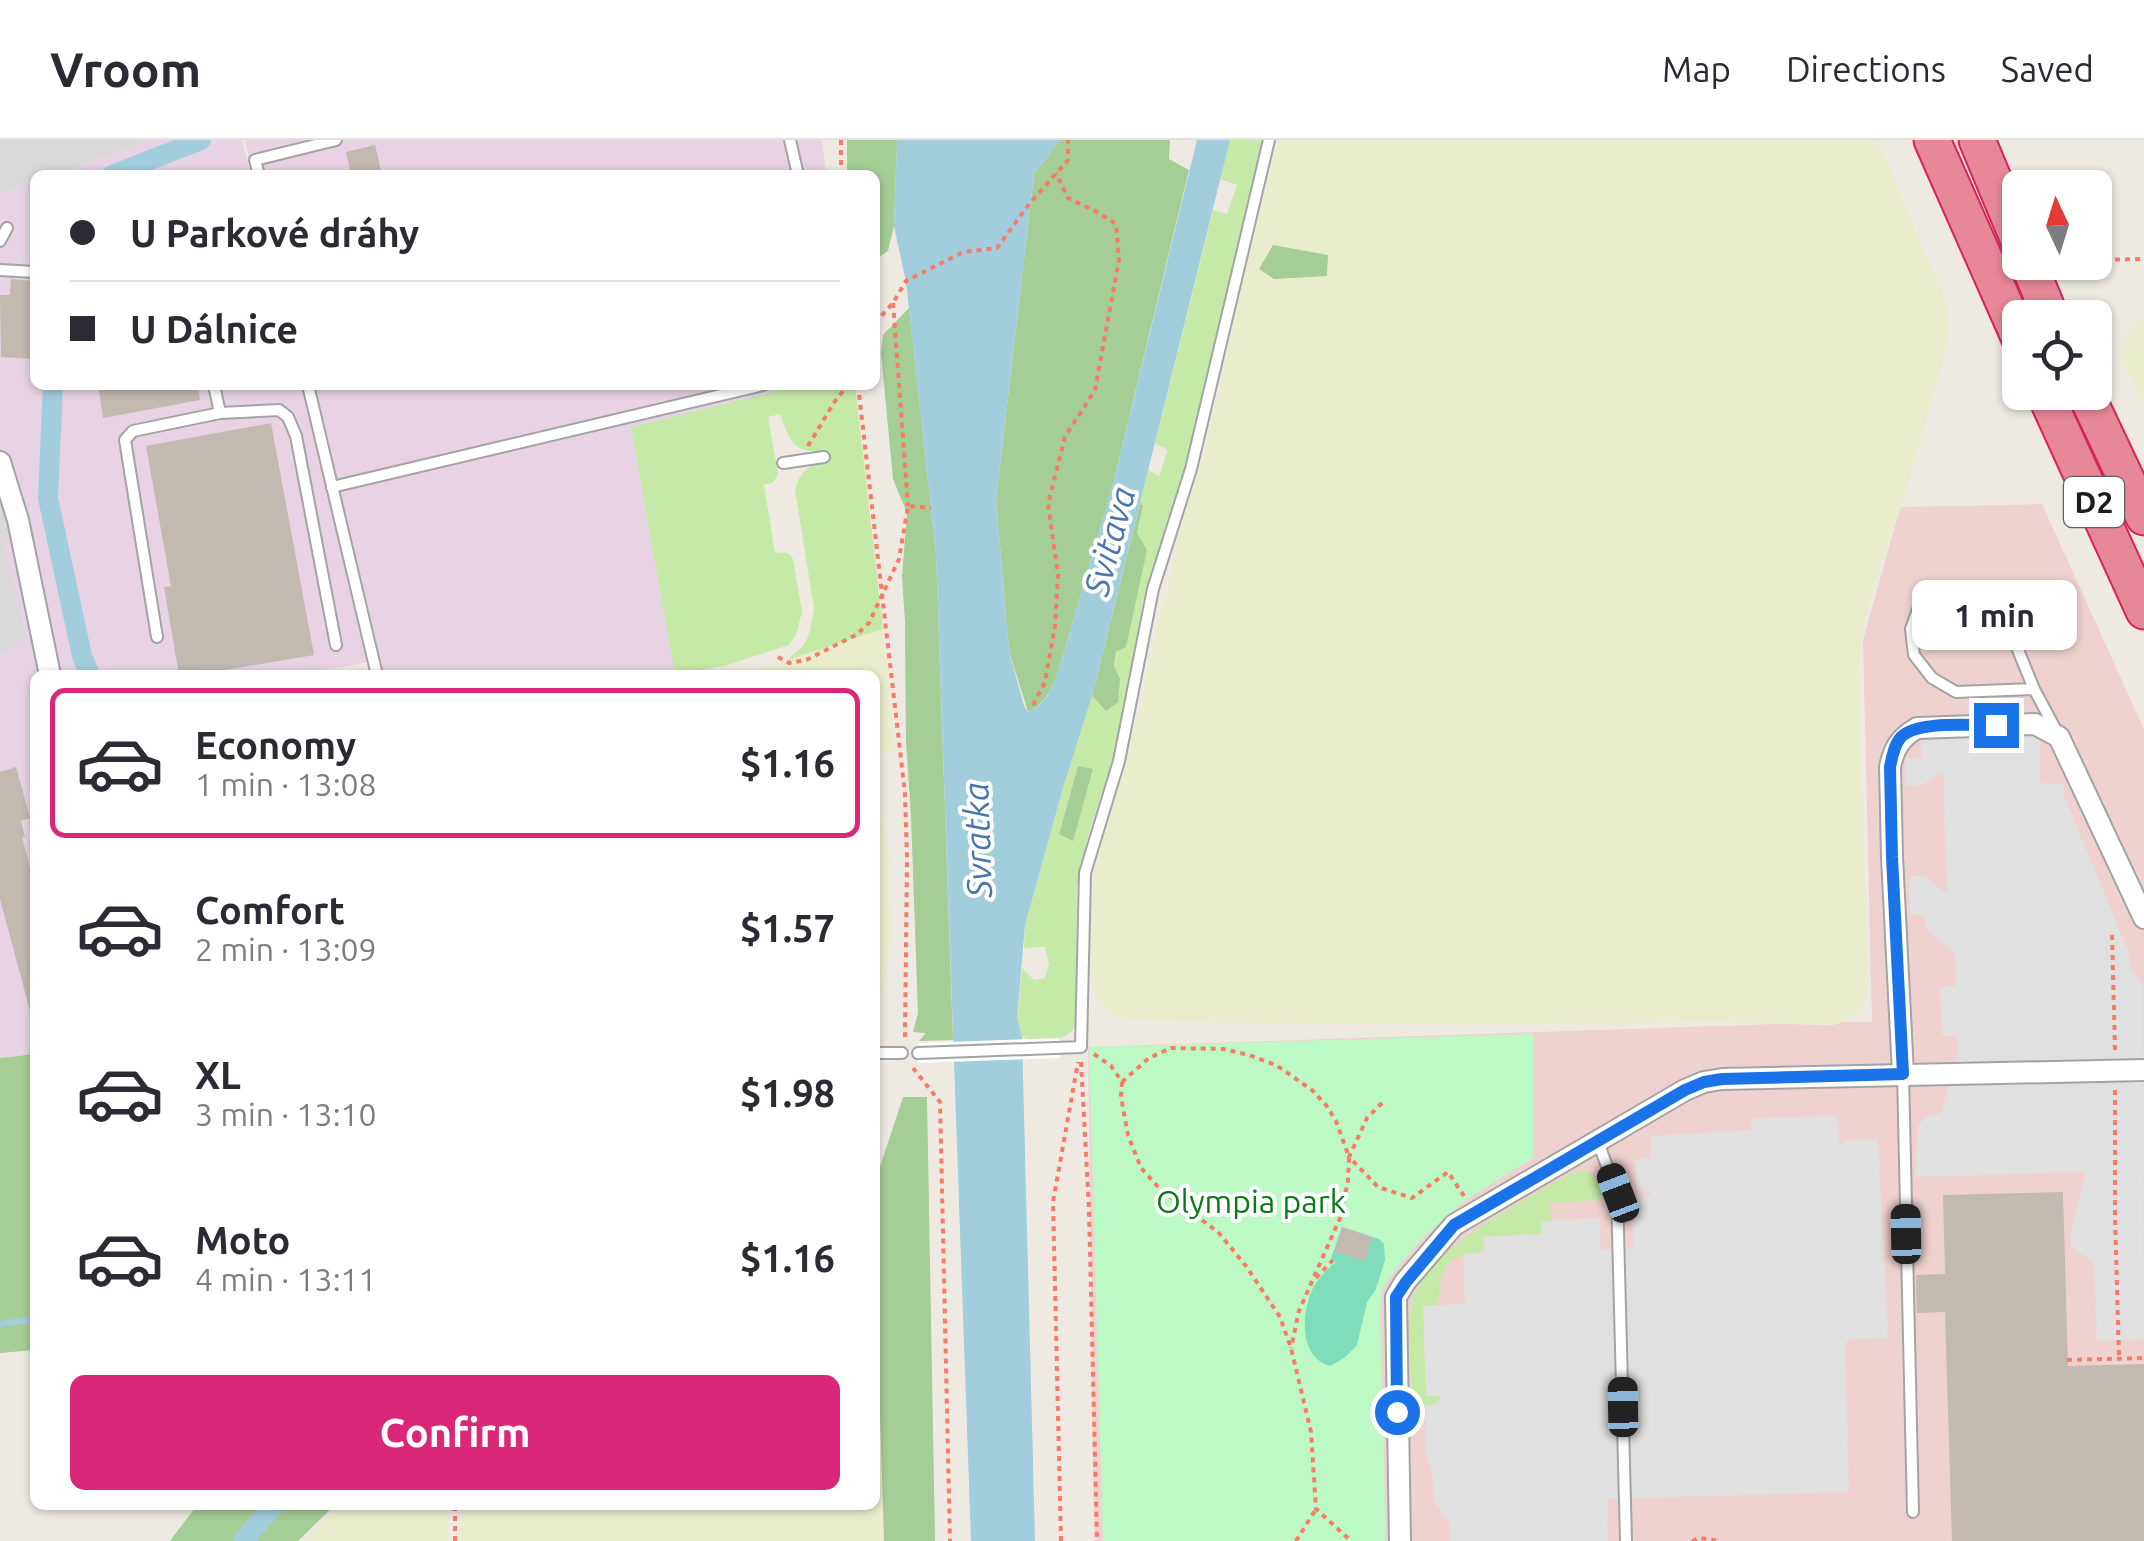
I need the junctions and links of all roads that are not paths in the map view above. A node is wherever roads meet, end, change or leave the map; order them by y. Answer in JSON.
{"nodes":[{"id":1,"x":336,"y":140,"type":"edge"},
{"id":2,"x":790,"y":140,"type":"edge"},
{"id":3,"x":1270,"y":140,"type":"edge"},
{"id":4,"x":1932,"y":140,"type":"edge"},
{"id":5,"x":1977,"y":140,"type":"edge"},
{"id":6,"x":258,"y":170,"type":"edge"},
{"id":7,"x":797,"y":170,"type":"edge"},
{"id":8,"x":2002,"y":200,"type":"edge"},
{"id":9,"x":7,"y":228,"type":"dead end"},
{"id":10,"x":0,"y":241,"type":"edge"},
{"id":11,"x":0,"y":270,"type":"edge"},
{"id":12,"x":30,"y":272,"type":"edge"},
{"id":13,"x":2002,"y":300,"type":"edge"},
{"id":14,"x":215,"y":390,"type":"edge"},
{"id":15,"x":309,"y":390,"type":"edge"},
{"id":16,"x":742,"y":390,"type":"edge"},
{"id":17,"x":2052,"y":410,"type":"edge"},
{"id":18,"x":2094,"y":410,"type":"edge"},
{"id":19,"x":220,"y":413,"type":"junction"},
{"id":20,"x":824,"y":457,"type":"dead end"},
{"id":21,"x":0,"y":462,"type":"edge"},
{"id":22,"x":783,"y":463,"type":"dead end"},
{"id":23,"x":332,"y":488,"type":"junction"},
{"id":24,"x":2144,"y":517,"type":"edge"},
{"id":25,"x":2144,"y":610,"type":"edge"},
{"id":26,"x":157,"y":637,"type":"dead end"},
{"id":27,"x":336,"y":645,"type":"dead end"},
{"id":28,"x":49,"y":670,"type":"edge"},
{"id":29,"x":375,"y":670,"type":"edge"},
{"id":30,"x":2034,"y":689,"type":"junction"},
{"id":31,"x":2059,"y":737,"type":"junction"},
{"id":32,"x":2144,"y":918,"type":"edge"},
{"id":33,"x":918,"y":1052,"type":"dead end"},
{"id":34,"x":880,"y":1053,"type":"edge"},
{"id":35,"x":902,"y":1053,"type":"road end"},
{"id":36,"x":2144,"y":1070,"type":"edge"},
{"id":37,"x":1903,"y":1074,"type":"junction"},
{"id":38,"x":1597,"y":1141,"type":"junction"},
{"id":39,"x":1912,"y":1512,"type":"dead end"},
{"id":40,"x":1400,"y":1541,"type":"edge"},
{"id":41,"x":1626,"y":1541,"type":"edge"}],
"edges":[{"from":1,"to":6,"type":"lane"},
{"from":2,"to":7,"type":"lane"},
{"from":3,"to":33,"type":"lane"},
{"from":4,"to":13,"type":"highway"},
{"from":5,"to":8,"type":"highway"},
{"from":9,"to":10,"type":"lane"},
{"from":11,"to":12,"type":"lane"},
{"from":14,"to":19,"type":"lane"},
{"from":15,"to":23,"type":"lane"},
{"from":16,"to":23,"type":"lane"},
{"from":17,"to":25,"type":"highway","number":"D2"},
{"from":18,"to":24,"type":"highway","number":"D2"},
{"from":19,"to":26,"type":"lane"},
{"from":19,"to":27,"type":"lane"},
{"from":20,"to":22,"type":"lane"},
{"from":21,"to":28,"type":"street"},
{"from":23,"to":29,"type":"lane"},
{"from":30,"to":30,"type":"lane"},
{"from":30,"to":31,"type":"lane"},
{"from":31,"to":32,"type":"street"},
{"from":31,"to":37,"type":"street"},
{"from":34,"to":35,"type":"lane"},
{"from":36,"to":37,"type":"street"},
{"from":37,"to":38,"type":"street"},
{"from":37,"to":39,"type":"lane"},
{"from":38,"to":40,"type":"street"},
{"from":38,"to":41,"type":"lane"}]}
